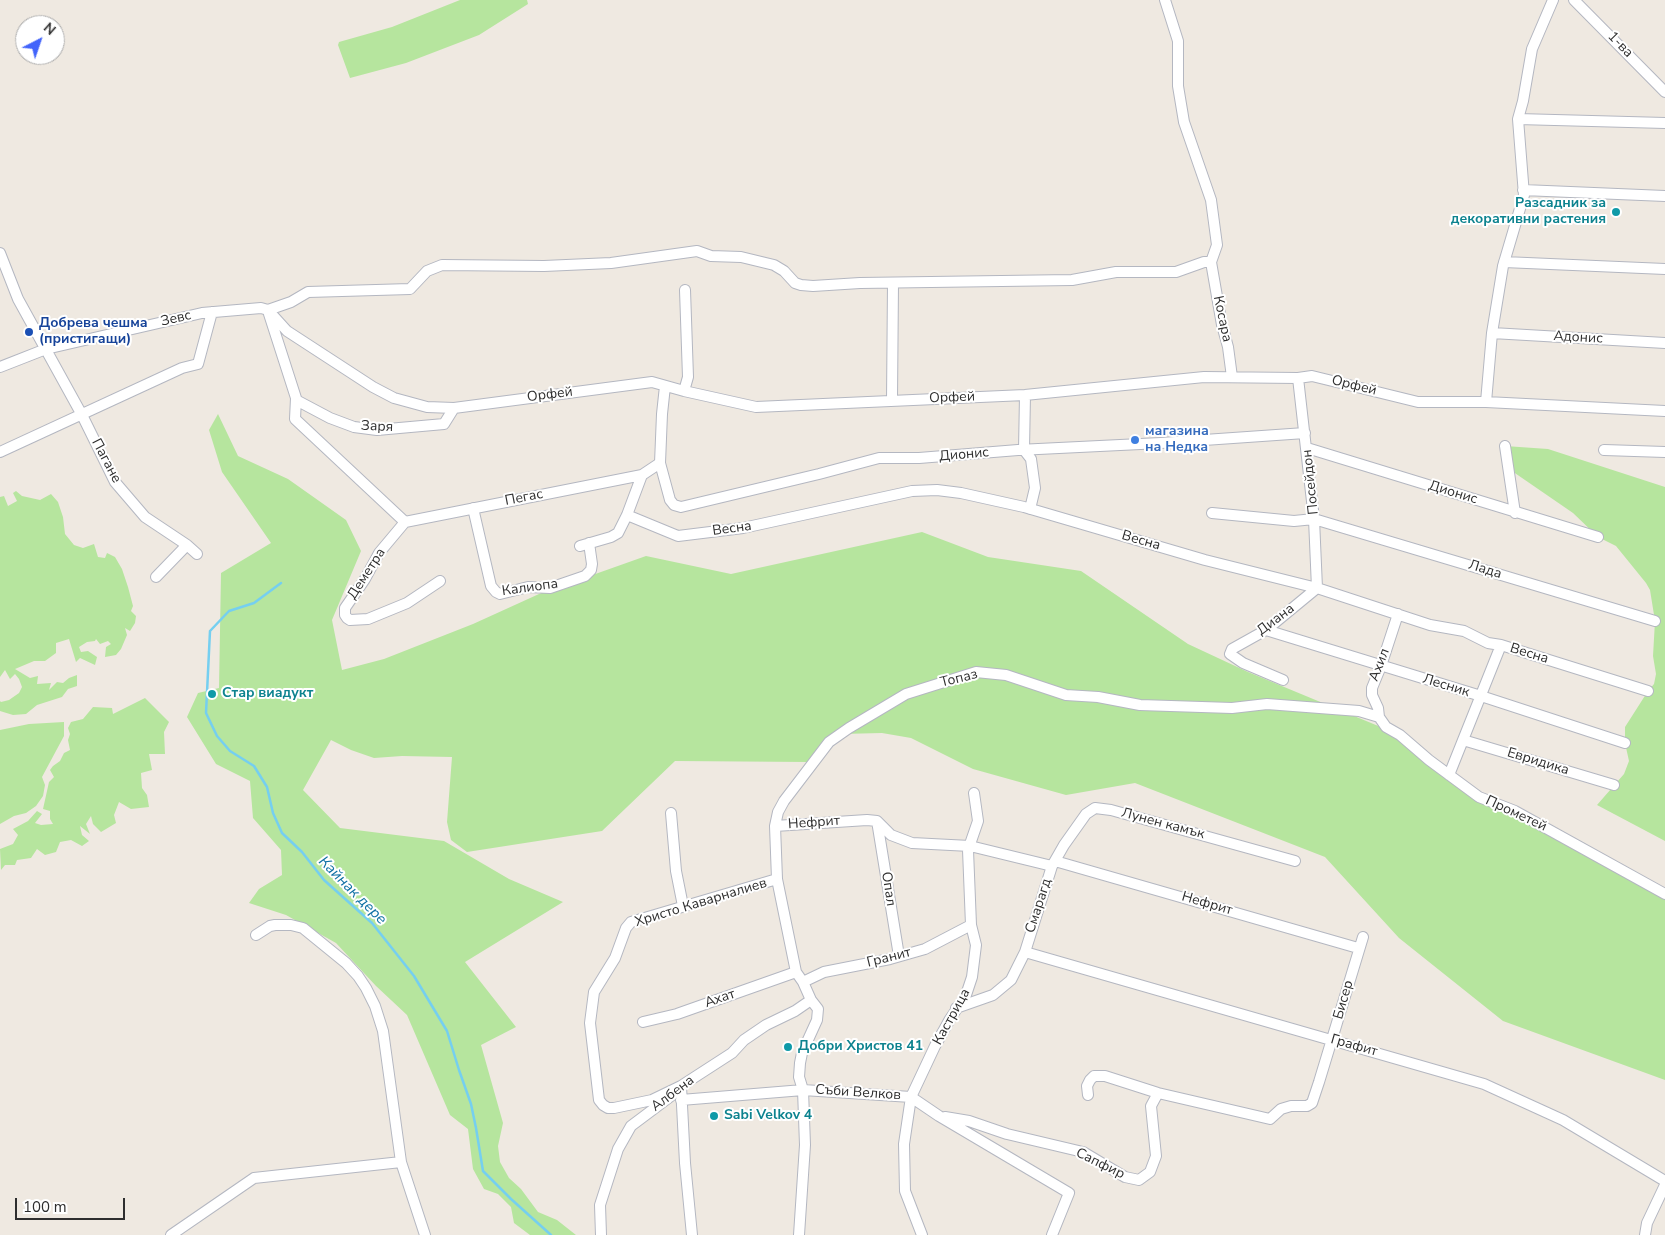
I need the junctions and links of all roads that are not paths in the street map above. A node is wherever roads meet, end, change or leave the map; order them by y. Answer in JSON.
{"nodes":[{"id":1,"x":1165,"y":0,"type":"edge"},
{"id":2,"x":1553,"y":0,"type":"edge"},
{"id":3,"x":1574,"y":0,"type":"edge"},
{"id":4,"x":1665,"y":92,"type":"edge"},
{"id":5,"x":1518,"y":118,"type":"junction"},
{"id":6,"x":1665,"y":123,"type":"edge"},
{"id":7,"x":1523,"y":190,"type":"junction"},
{"id":8,"x":1665,"y":196,"type":"edge"},
{"id":9,"x":0,"y":254,"type":"edge"},
{"id":10,"x":1211,"y":262,"type":"junction"},
{"id":11,"x":1504,"y":262,"type":"junction"},
{"id":12,"x":1665,"y":269,"type":"edge"},
{"id":13,"x":893,"y":283,"type":"junction"},
{"id":14,"x":685,"y":290,"type":"dead end"},
{"id":15,"x":268,"y":310,"type":"junction"},
{"id":16,"x":212,"y":312,"type":"junction"},
{"id":17,"x":1492,"y":333,"type":"junction"},
{"id":18,"x":1665,"y":343,"type":"edge"},
{"id":19,"x":46,"y":349,"type":"junction"},
{"id":20,"x":0,"y":367,"type":"edge"},
{"id":21,"x":1232,"y":377,"type":"junction"},
{"id":22,"x":1298,"y":378,"type":"junction"},
{"id":23,"x":665,"y":386,"type":"junction"},
{"id":24,"x":684,"y":391,"type":"junction"},
{"id":25,"x":1025,"y":395,"type":"junction"},
{"id":26,"x":296,"y":400,"type":"junction"},
{"id":27,"x":892,"y":400,"type":"junction"},
{"id":28,"x":1486,"y":402,"type":"junction"},
{"id":29,"x":454,"y":408,"type":"junction"},
{"id":30,"x":1665,"y":411,"type":"edge"},
{"id":31,"x":82,"y":415,"type":"junction"},
{"id":32,"x":1305,"y":433,"type":"junction"},
{"id":33,"x":1505,"y":446,"type":"dead end"},
{"id":34,"x":1307,"y":448,"type":"junction"},
{"id":35,"x":1024,"y":450,"type":"junction"},
{"id":36,"x":1604,"y":450,"type":"dead end"},
{"id":37,"x":0,"y":452,"type":"edge"},
{"id":38,"x":1665,"y":452,"type":"edge"},
{"id":39,"x":660,"y":463,"type":"junction"},
{"id":40,"x":642,"y":475,"type":"junction"},
{"id":41,"x":473,"y":508,"type":"junction"},
{"id":42,"x":1030,"y":509,"type":"junction"},
{"id":43,"x":1212,"y":513,"type":"dead end"},
{"id":44,"x":1515,"y":513,"type":"junction"},
{"id":45,"x":627,"y":515,"type":"junction"},
{"id":46,"x":1314,"y":519,"type":"junction"},
{"id":47,"x":405,"y":522,"type":"junction"},
{"id":48,"x":1598,"y":537,"type":"dead end"},
{"id":49,"x":187,"y":545,"type":"junction"},
{"id":50,"x":197,"y":554,"type":"dead end"},
{"id":51,"x":156,"y":577,"type":"dead end"},
{"id":52,"x":440,"y":581,"type":"dead end"},
{"id":53,"x":1317,"y":588,"type":"junction"},
{"id":54,"x":1398,"y":614,"type":"junction"},
{"id":55,"x":1655,"y":620,"type":"dead end"},
{"id":56,"x":1266,"y":630,"type":"junction"},
{"id":57,"x":1501,"y":645,"type":"junction"},
{"id":58,"x":1381,"y":666,"type":"junction"},
{"id":59,"x":1282,"y":680,"type":"dead end"},
{"id":60,"x":1648,"y":691,"type":"dead end"},
{"id":61,"x":1481,"y":696,"type":"junction"},
{"id":62,"x":1379,"y":717,"type":"junction"},
{"id":63,"x":1463,"y":740,"type":"junction"},
{"id":64,"x":1625,"y":743,"type":"dead end"},
{"id":65,"x":1449,"y":775,"type":"junction"},
{"id":66,"x":1614,"y":784,"type":"dead end"},
{"id":67,"x":974,"y":793,"type":"dead end"},
{"id":68,"x":671,"y":813,"type":"dead end"},
{"id":69,"x":877,"y":821,"type":"junction"},
{"id":70,"x":775,"y":826,"type":"junction"},
{"id":71,"x":970,"y":846,"type":"junction"},
{"id":72,"x":1295,"y":861,"type":"dead end"},
{"id":73,"x":1054,"y":864,"type":"junction"},
{"id":74,"x":777,"y":879,"type":"junction"},
{"id":75,"x":1665,"y":894,"type":"edge"},
{"id":76,"x":684,"y":906,"type":"junction"},
{"id":77,"x":971,"y":925,"type":"junction"},
{"id":78,"x":256,"y":935,"type":"dead end"},
{"id":79,"x":1363,"y":937,"type":"dead end"},
{"id":80,"x":1358,"y":948,"type":"junction"},
{"id":81,"x":1025,"y":952,"type":"junction"},
{"id":82,"x":899,"y":956,"type":"junction"},
{"id":83,"x":796,"y":972,"type":"junction"},
{"id":84,"x":803,"y":982,"type":"junction"},
{"id":85,"x":811,"y":1000,"type":"junction"},
{"id":86,"x":956,"y":1008,"type":"junction"},
{"id":87,"x":643,"y":1022,"type":"dead end"},
{"id":88,"x":1333,"y":1040,"type":"junction"},
{"id":89,"x":681,"y":1086,"type":"junction"},
{"id":90,"x":803,"y":1090,"type":"junction"},
{"id":91,"x":1158,"y":1093,"type":"junction"},
{"id":92,"x":1088,"y":1095,"type":"dead end"},
{"id":93,"x":911,"y":1097,"type":"junction"},
{"id":94,"x":681,"y":1100,"type":"junction"},
{"id":95,"x":939,"y":1116,"type":"junction"},
{"id":96,"x":401,"y":1162,"type":"junction"},
{"id":97,"x":1665,"y":1183,"type":"edge"},
{"id":98,"x":172,"y":1235,"type":"edge"},
{"id":99,"x":425,"y":1235,"type":"edge"},
{"id":100,"x":601,"y":1235,"type":"edge"},
{"id":101,"x":692,"y":1235,"type":"edge"},
{"id":102,"x":799,"y":1235,"type":"edge"},
{"id":103,"x":922,"y":1235,"type":"edge"},
{"id":104,"x":1052,"y":1235,"type":"edge"},
{"id":105,"x":1645,"y":1235,"type":"edge"}],
"edges":[{"from":1,"to":10,"type":"street"},
{"from":2,"to":5,"type":"street"},
{"from":3,"to":4,"type":"street","name":"1-ва"},
{"from":5,"to":6,"type":"street"},
{"from":5,"to":7,"type":"street"},
{"from":7,"to":8,"type":"street"},
{"from":7,"to":11,"type":"street"},
{"from":9,"to":19,"type":"street","name":"Пагане"},
{"from":10,"to":13,"type":"street"},
{"from":10,"to":21,"type":"street","name":"Косара"},
{"from":11,"to":12,"type":"street"},
{"from":11,"to":17,"type":"street"},
{"from":13,"to":15,"type":"street"},
{"from":13,"to":27,"type":"street"},
{"from":14,"to":24,"type":"street"},
{"from":15,"to":16,"type":"street","name":"Зевс"},
{"from":15,"to":26,"type":"street"},
{"from":15,"to":29,"type":"street","name":"Орфей"},
{"from":16,"to":19,"type":"street","name":"Зевс"},
{"from":16,"to":31,"type":"street"},
{"from":17,"to":18,"type":"street","name":"Адонис"},
{"from":17,"to":28,"type":"street"},
{"from":19,"to":20,"type":"street","name":"Зевс"},
{"from":19,"to":31,"type":"street","name":"Пагане"},
{"from":21,"to":22,"type":"street","name":"Орфей"},
{"from":21,"to":25,"type":"street","name":"Орфей"},
{"from":22,"to":28,"type":"street","name":"Орфей"},
{"from":22,"to":32,"type":"street","name":"Посейдон"},
{"from":23,"to":24,"type":"street","name":"Орфей"},
{"from":23,"to":29,"type":"street","name":"Орфей"},
{"from":23,"to":39,"type":"street"},
{"from":24,"to":27,"type":"street","name":"Орфей"},
{"from":25,"to":27,"type":"street","name":"Орфей"},
{"from":25,"to":35,"type":"street"},
{"from":26,"to":29,"type":"street","name":"Заря"},
{"from":26,"to":47,"type":"street"},
{"from":28,"to":30,"type":"street","name":"Орфей"},
{"from":31,"to":37,"type":"street"},
{"from":31,"to":49,"type":"street","name":"Пагане"},
{"from":32,"to":34,"type":"street","name":"Посейдон"},
{"from":32,"to":35,"type":"street","name":"Дионис"},
{"from":33,"to":44,"type":"street"},
{"from":34,"to":44,"type":"street","name":"Дионис"},
{"from":34,"to":46,"type":"street","name":"Посейдон"},
{"from":35,"to":39,"type":"street","name":"Дионис"},
{"from":35,"to":42,"type":"street"},
{"from":36,"to":38,"type":"street"},
{"from":39,"to":40,"type":"street"},
{"from":40,"to":41,"type":"street","name":"Пегас"},
{"from":40,"to":45,"type":"street","name":"Калиопа"},
{"from":41,"to":45,"type":"street","name":"Калиопа"},
{"from":41,"to":47,"type":"street","name":"Пегас"},
{"from":42,"to":45,"type":"street","name":"Весна"},
{"from":42,"to":53,"type":"street","name":"Весна"},
{"from":43,"to":46,"type":"street"},
{"from":44,"to":48,"type":"street","name":"Дионис"},
{"from":46,"to":53,"type":"street","name":"Посейдон"},
{"from":46,"to":55,"type":"street","name":"Лада"},
{"from":47,"to":52,"type":"street","name":"Деметра"},
{"from":49,"to":50,"type":"street","name":"Пагане"},
{"from":49,"to":51,"type":"street"},
{"from":53,"to":54,"type":"street","name":"Весна"},
{"from":53,"to":56,"type":"street","name":"Диана"},
{"from":54,"to":57,"type":"street","name":"Весна"},
{"from":54,"to":58,"type":"street","name":"Ахил"},
{"from":56,"to":58,"type":"street","name":"Лесник"},
{"from":56,"to":59,"type":"street","name":"Диана"},
{"from":57,"to":60,"type":"street","name":"Весна"},
{"from":57,"to":61,"type":"street"},
{"from":58,"to":61,"type":"street","name":"Лесник"},
{"from":58,"to":62,"type":"street","name":"Ахил"},
{"from":61,"to":63,"type":"street"},
{"from":61,"to":64,"type":"street","name":"Лесник"},
{"from":62,"to":65,"type":"street","name":"Прометей"},
{"from":62,"to":70,"type":"street","name":"Топаз"},
{"from":63,"to":65,"type":"street"},
{"from":63,"to":66,"type":"street","name":"Евридика"},
{"from":65,"to":75,"type":"street","name":"Прометей"},
{"from":67,"to":71,"type":"street","name":"Кастрица"},
{"from":68,"to":76,"type":"street"},
{"from":69,"to":70,"type":"street","name":"Нефрит"},
{"from":69,"to":71,"type":"street","name":"Нефрит"},
{"from":69,"to":82,"type":"street","name":"Опал"},
{"from":70,"to":74,"type":"street","name":"Топаз"},
{"from":71,"to":73,"type":"street","name":"Нефрит"},
{"from":71,"to":77,"type":"street","name":"Кастрица"},
{"from":72,"to":73,"type":"street","name":"Лунен камък"},
{"from":73,"to":80,"type":"street","name":"Нефрит"},
{"from":73,"to":81,"type":"street","name":"Смарагд"},
{"from":74,"to":76,"type":"street","name":"Христо Каварналиев"},
{"from":74,"to":83,"type":"street","name":"Топаз"},
{"from":76,"to":89,"type":"street","name":"Христо Каварналиев"},
{"from":77,"to":82,"type":"street","name":"Гранит"},
{"from":77,"to":86,"type":"street","name":"Кастрица"},
{"from":78,"to":96,"type":"street"},
{"from":79,"to":80,"type":"street","name":"Бисер"},
{"from":80,"to":88,"type":"street","name":"Бисер"},
{"from":81,"to":86,"type":"street","name":"Смарагд"},
{"from":81,"to":88,"type":"street","name":"Графит"},
{"from":82,"to":84,"type":"street","name":"Гранит"},
{"from":83,"to":84,"type":"street","name":"Топаз"},
{"from":83,"to":87,"type":"street","name":"Ахат"},
{"from":84,"to":85,"type":"street","name":"Топаз"},
{"from":85,"to":89,"type":"street","name":"Албена"},
{"from":85,"to":90,"type":"street","name":"Топаз"},
{"from":86,"to":93,"type":"street","name":"Кастрица"},
{"from":88,"to":91,"type":"street","name":"Бисер"},
{"from":88,"to":97,"type":"street","name":"Графит"},
{"from":89,"to":94,"type":"street"},
{"from":89,"to":100,"type":"street","name":"Албена"},
{"from":90,"to":93,"type":"street","name":"Съби Велков"},
{"from":90,"to":94,"type":"street","name":"Съби Велков"},
{"from":90,"to":102,"type":"street","name":"Топаз"},
{"from":91,"to":92,"type":"street"},
{"from":91,"to":95,"type":"street","name":"Сапфир"},
{"from":93,"to":95,"type":"street","name":"Съби Велков"},
{"from":93,"to":103,"type":"street","name":"Кастрица"},
{"from":94,"to":101,"type":"street"},
{"from":95,"to":104,"type":"street","name":"Съби Велков"},
{"from":96,"to":98,"type":"street"},
{"from":96,"to":99,"type":"street"},
{"from":97,"to":105,"type":"street"}]}
